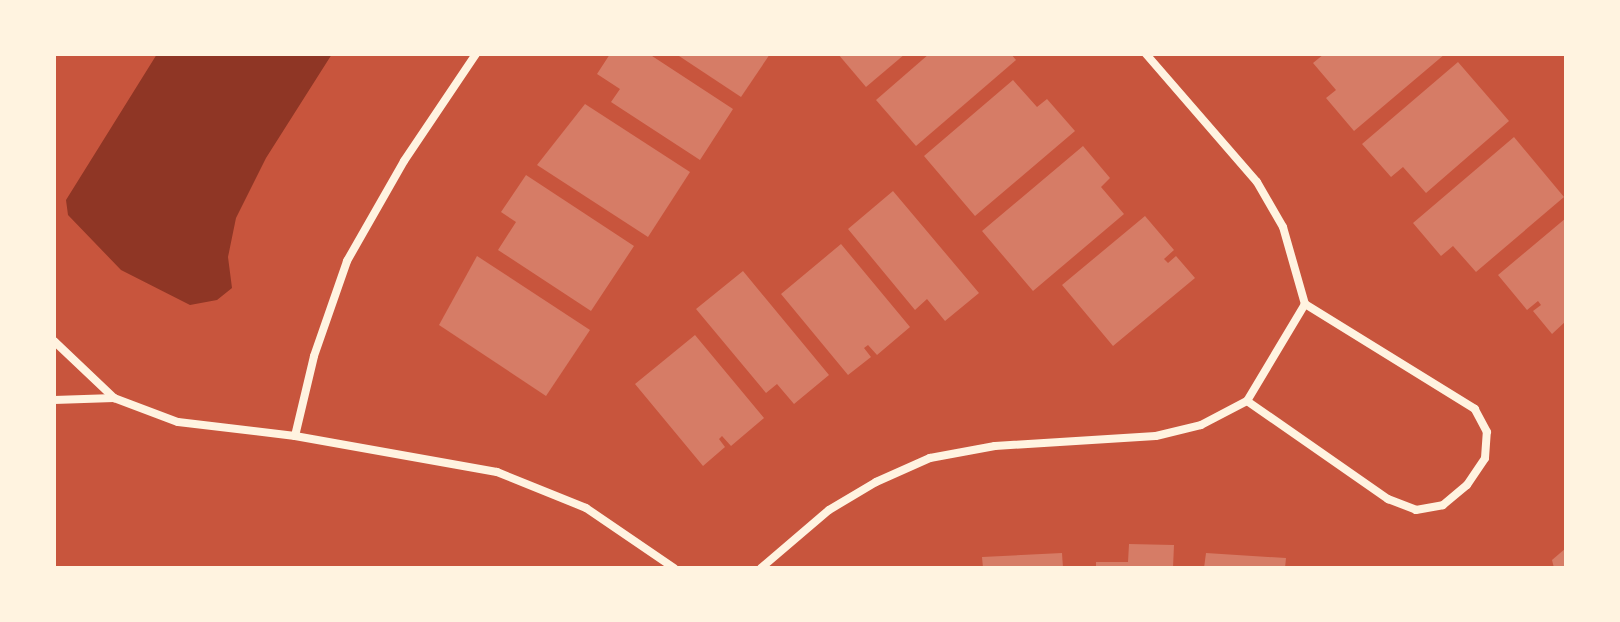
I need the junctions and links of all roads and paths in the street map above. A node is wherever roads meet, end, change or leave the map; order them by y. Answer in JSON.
{"nodes":[{"id":1,"x":476,"y":54,"type":"edge"},
{"id":2,"x":1146,"y":54,"type":"edge"},
{"id":3,"x":1305,"y":304,"type":"junction"},
{"id":4,"x":54,"y":341,"type":"edge"},
{"id":5,"x":114,"y":398,"type":"junction"},
{"id":6,"x":54,"y":400,"type":"edge"},
{"id":7,"x":1247,"y":401,"type":"junction"},
{"id":8,"x":295,"y":436,"type":"junction"},
{"id":9,"x":674,"y":568,"type":"edge"},
{"id":10,"x":761,"y":568,"type":"edge"}],
"edges":[{"from":1,"to":8,"type":"street"},
{"from":2,"to":3,"type":"street"},
{"from":3,"to":7,"type":"street"},
{"from":3,"to":7,"type":"street"},
{"from":4,"to":5,"type":"street"},
{"from":5,"to":6,"type":"street"},
{"from":5,"to":8,"type":"street"},
{"from":7,"to":10,"type":"street"},
{"from":8,"to":9,"type":"street"}]}
